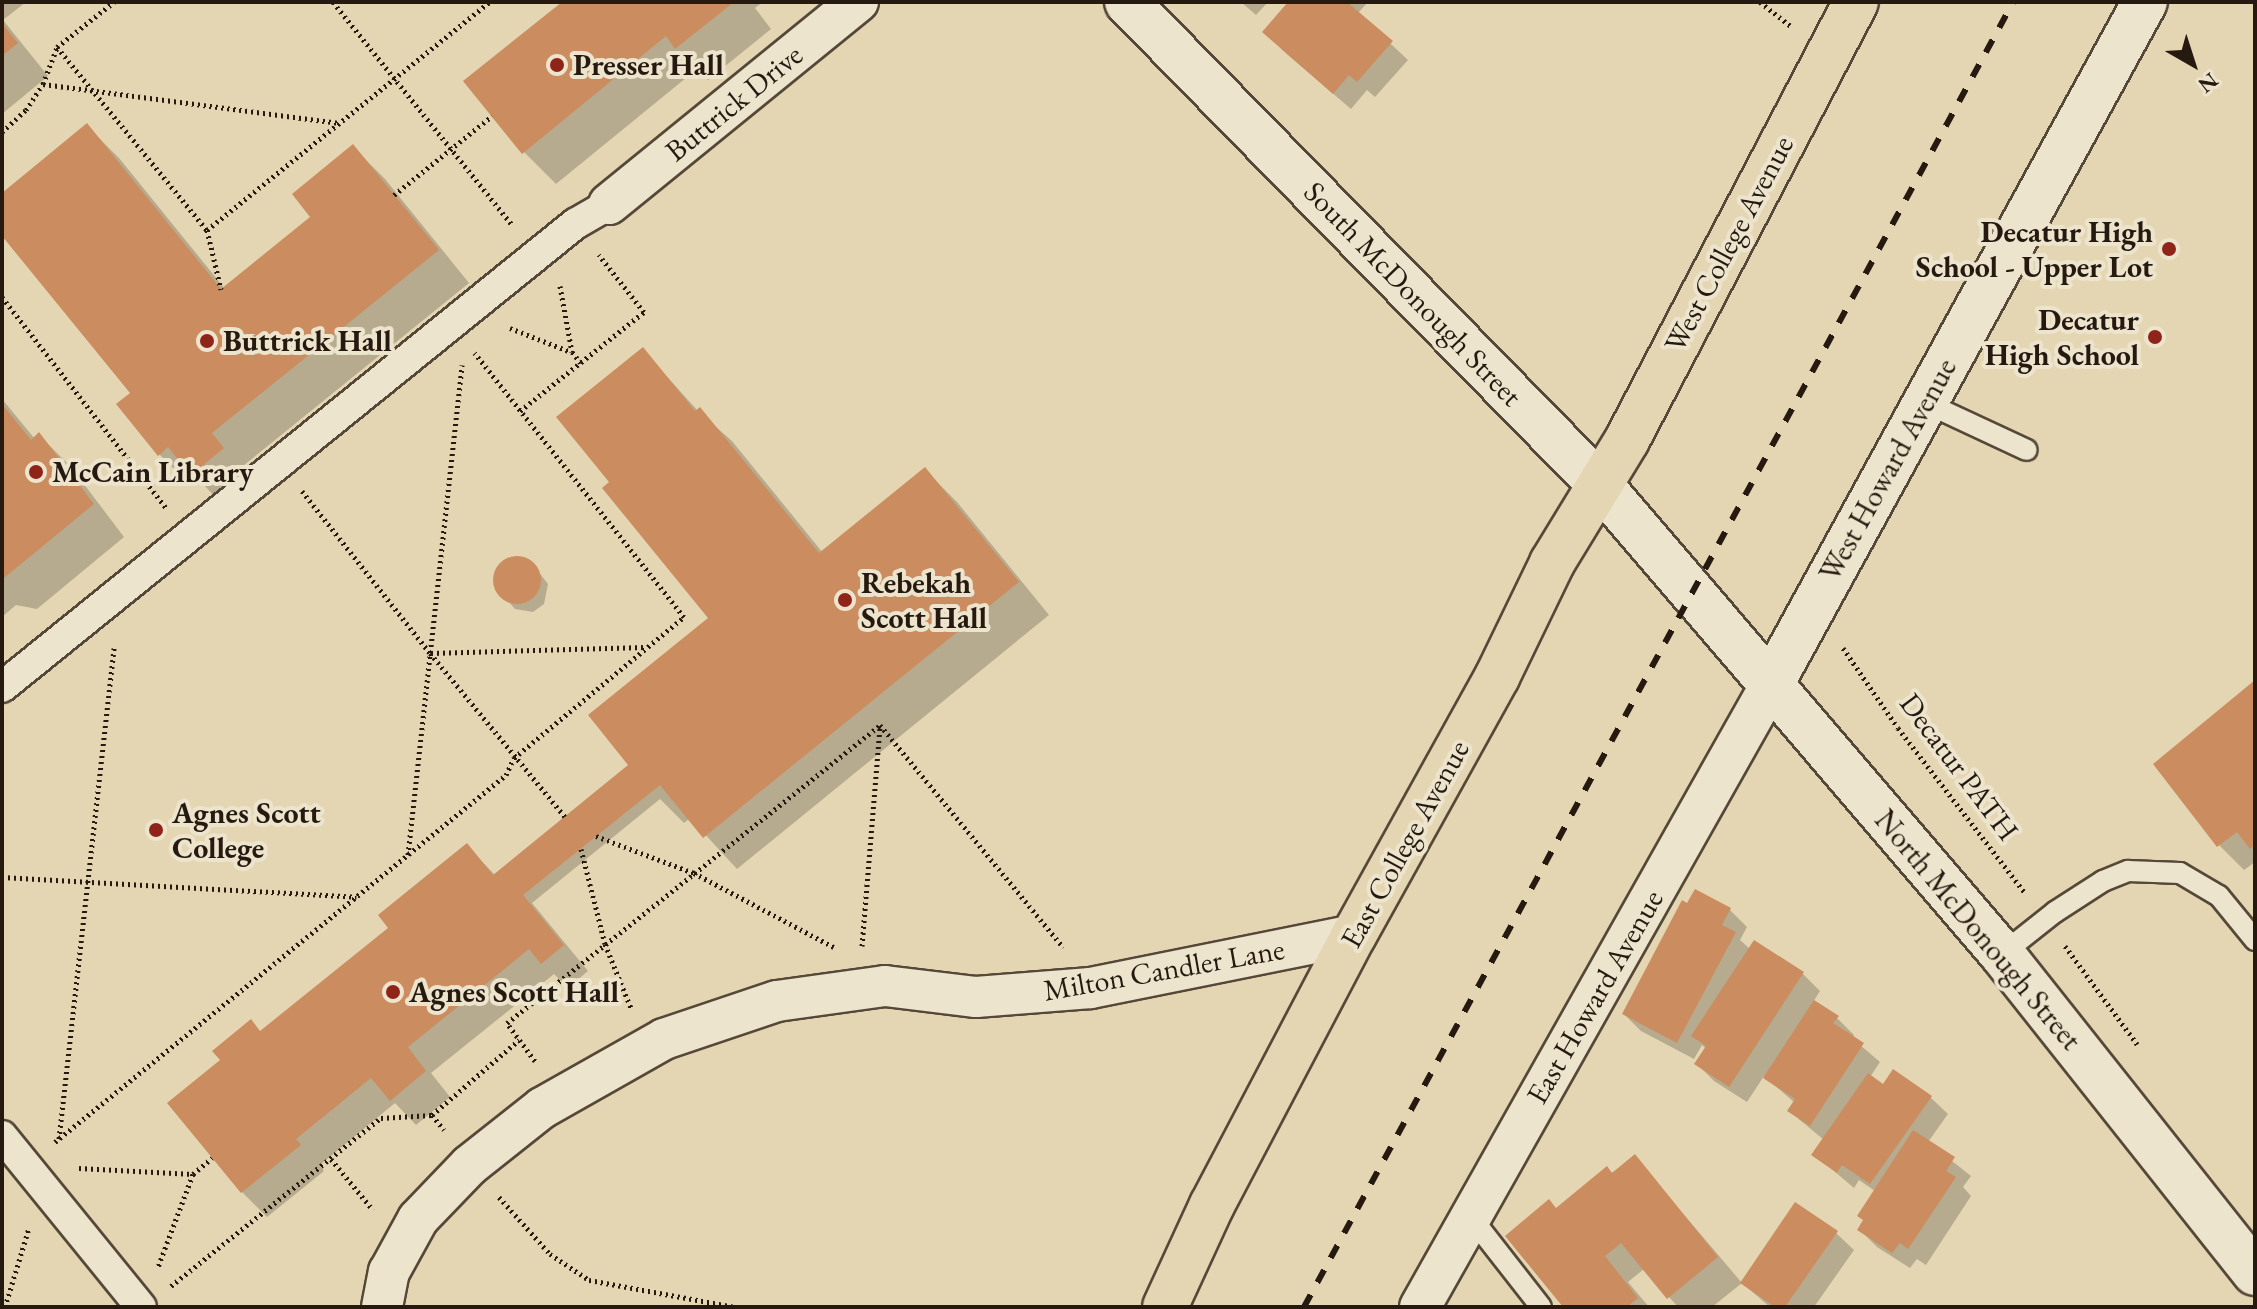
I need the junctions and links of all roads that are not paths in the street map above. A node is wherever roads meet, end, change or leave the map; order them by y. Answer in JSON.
{"nodes":[{"id":1,"x":858,"y":2,"type":"edge"},
{"id":2,"x":1127,"y":2,"type":"edge"},
{"id":3,"x":1856,"y":2,"type":"edge"},
{"id":4,"x":2145,"y":2,"type":"edge"},
{"id":5,"x":609,"y":204,"type":"joint"},
{"id":6,"x":1926,"y":403,"type":"junction"},
{"id":7,"x":2027,"y":450,"type":"dead end"},
{"id":8,"x":1601,"y":486,"type":"junction"},
{"id":9,"x":1693,"y":592,"type":"joint"},
{"id":10,"x":1770,"y":686,"type":"junction"},
{"id":11,"x":2,"y":687,"type":"edge"},
{"id":12,"x":1354,"y":935,"type":"junction"},
{"id":13,"x":2255,"y":940,"type":"edge"},
{"id":14,"x":2002,"y":954,"type":"junction"},
{"id":15,"x":2,"y":1136,"type":"edge"},
{"id":16,"x":1212,"y":1205,"type":"junction"},
{"id":17,"x":1470,"y":1216,"type":"junction"},
{"id":18,"x":2255,"y":1273,"type":"edge"},
{"id":19,"x":141,"y":1307,"type":"edge"},
{"id":20,"x":382,"y":1307,"type":"edge"},
{"id":21,"x":1147,"y":1307,"type":"edge"},
{"id":22,"x":1165,"y":1307,"type":"edge"},
{"id":23,"x":1420,"y":1307,"type":"edge"},
{"id":24,"x":1541,"y":1307,"type":"edge"}],
"edges":[{"from":1,"to":5,"type":"street","name":"Buttrick Drive"},
{"from":2,"to":8,"type":"street","name":"South McDonough Street"},
{"from":3,"to":8,"type":"main road","name":"West College Avenue"},
{"from":4,"to":6,"type":"street","name":"West Howard Avenue"},
{"from":5,"to":11,"type":"street"},
{"from":6,"to":7,"type":"lane"},
{"from":6,"to":10,"type":"street","name":"West Howard Avenue"},
{"from":8,"to":9,"type":"street","name":"South McDonough Street"},
{"from":8,"to":12,"type":"main road","name":"East College Avenue"},
{"from":9,"to":10,"type":"street","name":"North McDonough Street"},
{"from":10,"to":14,"type":"street","name":"North McDonough Street"},
{"from":10,"to":17,"type":"street","name":"East Howard Avenue"},
{"from":12,"to":16,"type":"main road","name":"East College Avenue"},
{"from":12,"to":20,"type":"street","name":"Milton Candler Lane"},
{"from":13,"to":14,"type":"lane"},
{"from":14,"to":18,"type":"street","name":"North McDonough Street"},
{"from":15,"to":19,"type":"street"},
{"from":16,"to":21,"type":"main road","name":"East College Avenue"},
{"from":16,"to":22,"type":"main road","name":"East College Avenue"},
{"from":17,"to":23,"type":"street","name":"East Howard Avenue"},
{"from":17,"to":24,"type":"lane"}]}
